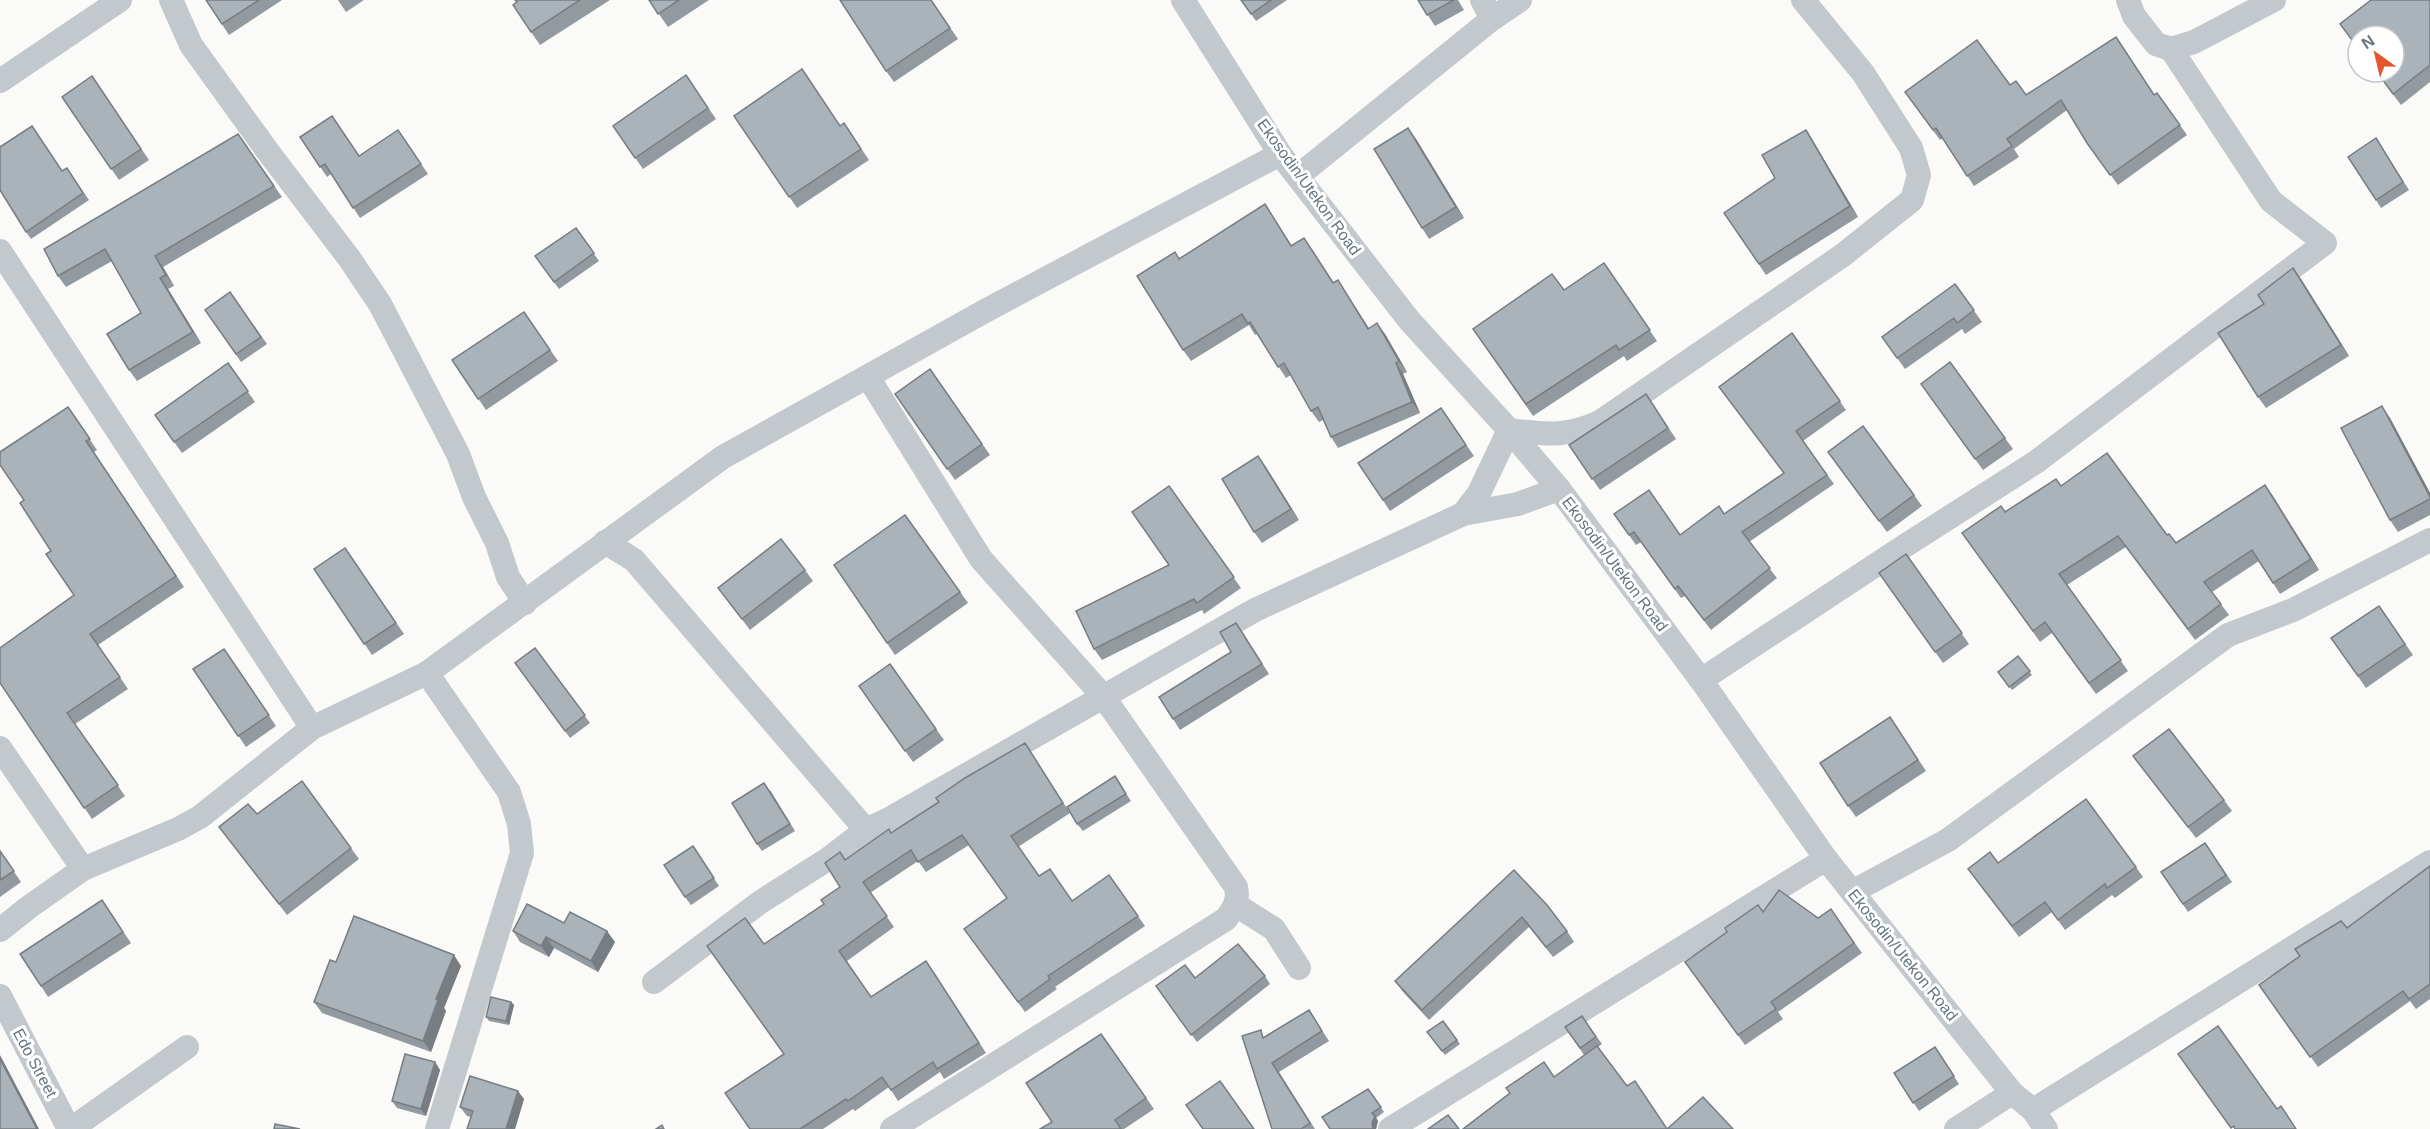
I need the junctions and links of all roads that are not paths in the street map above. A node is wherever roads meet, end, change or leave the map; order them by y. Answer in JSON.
{"nodes":[{"id":1,"x":120,"y":0,"type":"edge"},
{"id":2,"x":171,"y":0,"type":"edge"},
{"id":3,"x":1183,"y":0,"type":"edge"},
{"id":4,"x":1520,"y":0,"type":"edge"},
{"id":5,"x":1803,"y":0,"type":"edge"},
{"id":6,"x":2128,"y":0,"type":"edge"},
{"id":7,"x":2274,"y":0,"type":"edge"},
{"id":8,"x":1487,"y":10,"type":"edge"},
{"id":9,"x":2171,"y":49,"type":"junction"},
{"id":10,"x":0,"y":81,"type":"edge"},
{"id":11,"x":1280,"y":154,"type":"junction"},
{"id":12,"x":1298,"y":176,"type":"junction"},
{"id":13,"x":0,"y":251,"type":"edge"},
{"id":14,"x":868,"y":377,"type":"junction"},
{"id":15,"x":1509,"y":430,"type":"junction"},
{"id":16,"x":1559,"y":489,"type":"junction"},
{"id":17,"x":1463,"y":514,"type":"junction"},
{"id":18,"x":2430,"y":540,"type":"edge"},
{"id":19,"x":605,"y":542,"type":"junction"},
{"id":20,"x":525,"y":603,"type":"junction"},
{"id":21,"x":427,"y":673,"type":"junction"},
{"id":22,"x":1701,"y":680,"type":"junction"},
{"id":23,"x":1103,"y":696,"type":"junction"},
{"id":24,"x":312,"y":728,"type":"junction"},
{"id":25,"x":0,"y":747,"type":"edge"},
{"id":26,"x":866,"y":830,"type":"junction"},
{"id":27,"x":1826,"y":859,"type":"junction"},
{"id":28,"x":2430,"y":862,"type":"edge"},
{"id":29,"x":83,"y":869,"type":"junction"},
{"id":30,"x":1852,"y":892,"type":"junction"},
{"id":31,"x":1236,"y":905,"type":"junction"},
{"id":32,"x":0,"y":930,"type":"edge"},
{"id":33,"x":1299,"y":968,"type":"dead end"},
{"id":34,"x":654,"y":982,"type":"dead end"},
{"id":35,"x":0,"y":996,"type":"edge"},
{"id":36,"x":187,"y":1047,"type":"dead end"},
{"id":37,"x":2012,"y":1093,"type":"junction"},
{"id":38,"x":2040,"y":1120,"type":"edge"},
{"id":39,"x":1392,"y":1128,"type":"edge"},
{"id":40,"x":70,"y":1129,"type":"edge"},
{"id":41,"x":437,"y":1129,"type":"edge"},
{"id":42,"x":892,"y":1129,"type":"edge"},
{"id":43,"x":1956,"y":1129,"type":"edge"}],
"edges":[{"from":1,"to":10,"type":"street"},
{"from":2,"to":20,"type":"street"},
{"from":3,"to":11,"type":"street","name":"Ekosodin/Utekon Road"},
{"from":4,"to":8,"type":"street"},
{"from":5,"to":15,"type":"street"},
{"from":6,"to":9,"type":"street"},
{"from":7,"to":9,"type":"street"},
{"from":8,"to":12,"type":"street"},
{"from":9,"to":22,"type":"street"},
{"from":11,"to":12,"type":"street","name":"Ekosodin/Utekon Road"},
{"from":11,"to":14,"type":"street"},
{"from":12,"to":15,"type":"street","name":"Ekosodin/Utekon Road"},
{"from":13,"to":24,"type":"street"},
{"from":14,"to":19,"type":"street"},
{"from":14,"to":23,"type":"street"},
{"from":15,"to":16,"type":"street","name":"Ekosodin/Utekon Road"},
{"from":15,"to":17,"type":"street"},
{"from":16,"to":17,"type":"street"},
{"from":16,"to":22,"type":"street","name":"Ekosodin/Utekon Road"},
{"from":17,"to":23,"type":"street"},
{"from":18,"to":30,"type":"street"},
{"from":19,"to":20,"type":"street"},
{"from":19,"to":26,"type":"street"},
{"from":20,"to":21,"type":"street"},
{"from":21,"to":24,"type":"street"},
{"from":21,"to":41,"type":"street"},
{"from":22,"to":27,"type":"street","name":"Ekosodin/Utekon Road"},
{"from":23,"to":26,"type":"street"},
{"from":23,"to":31,"type":"street"},
{"from":24,"to":29,"type":"street"},
{"from":25,"to":29,"type":"street"},
{"from":26,"to":34,"type":"street"},
{"from":27,"to":30,"type":"street","name":"Ekosodin/Utekon Road"},
{"from":27,"to":39,"type":"street"},
{"from":28,"to":38,"type":"street"},
{"from":29,"to":32,"type":"street"},
{"from":30,"to":37,"type":"street","name":"Ekosodin/Utekon Road"},
{"from":31,"to":33,"type":"street"},
{"from":31,"to":42,"type":"street"},
{"from":35,"to":40,"type":"street","name":"Edo Street"},
{"from":36,"to":40,"type":"street"},
{"from":37,"to":38,"type":"street","name":"Ekosodin/Utekon Road"},
{"from":37,"to":43,"type":"street"}]}
